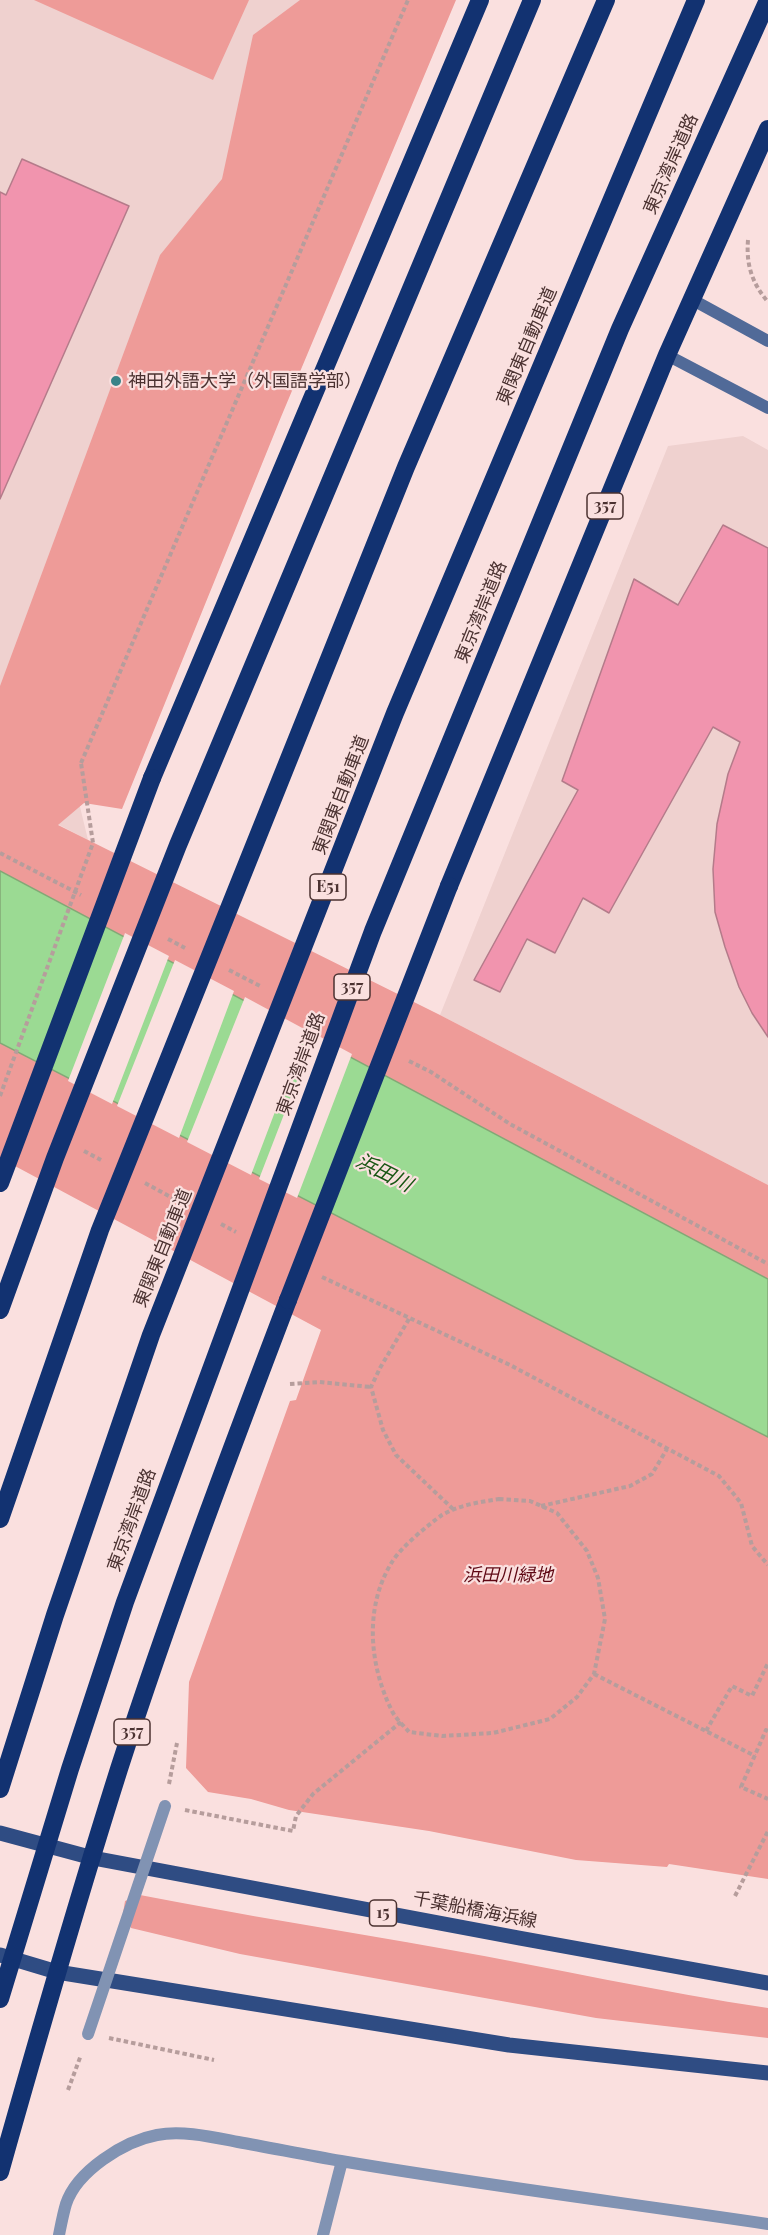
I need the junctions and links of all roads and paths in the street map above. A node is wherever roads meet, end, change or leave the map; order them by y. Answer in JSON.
{"nodes":[{"id":1,"x":408,"y":0,"type":"edge"},
{"id":2,"x":480,"y":0,"type":"edge"},
{"id":3,"x":532,"y":0,"type":"edge"},
{"id":4,"x":606,"y":0,"type":"edge"},
{"id":5,"x":696,"y":0,"type":"edge"},
{"id":6,"x":768,"y":0,"type":"edge"},
{"id":7,"x":768,"y":129,"type":"edge"},
{"id":8,"x":747,"y":255,"type":"dead end"},
{"id":9,"x":693,"y":300,"type":"junction"},
{"id":10,"x":768,"y":302,"type":"edge"},
{"id":11,"x":768,"y":341,"type":"edge"},
{"id":12,"x":667,"y":355,"type":"junction"},
{"id":13,"x":768,"y":408,"type":"edge"},
{"id":14,"x":0,"y":1096,"type":"edge"},
{"id":15,"x":74,"y":1146,"type":"dead end"},
{"id":16,"x":105,"y":1162,"type":"dead end"},
{"id":17,"x":136,"y":1179,"type":"dead end"},
{"id":18,"x":0,"y":1183,"type":"edge"},
{"id":19,"x":178,"y":1201,"type":"dead end"},
{"id":20,"x":220,"y":1223,"type":"dead end"},
{"id":21,"x":242,"y":1235,"type":"dead end"},
{"id":22,"x":315,"y":1274,"type":"dead end"},
{"id":23,"x":0,"y":1310,"type":"edge"},
{"id":24,"x":409,"y":1319,"type":"junction"},
{"id":25,"x":290,"y":1384,"type":"dead end"},
{"id":26,"x":371,"y":1387,"type":"junction"},
{"id":27,"x":667,"y":1449,"type":"junction"},
{"id":28,"x":541,"y":1506,"type":"junction"},
{"id":29,"x":454,"y":1510,"type":"junction"},
{"id":30,"x":0,"y":1519,"type":"edge"},
{"id":31,"x":768,"y":1565,"type":"edge"},
{"id":32,"x":768,"y":1663,"type":"edge"},
{"id":33,"x":594,"y":1674,"type":"junction"},
{"id":34,"x":401,"y":1722,"type":"junction"},
{"id":35,"x":706,"y":1731,"type":"junction"},
{"id":36,"x":768,"y":1731,"type":"edge"},
{"id":37,"x":177,"y":1743,"type":"dead end"},
{"id":38,"x":755,"y":1756,"type":"junction"},
{"id":39,"x":0,"y":1789,"type":"edge"},
{"id":40,"x":768,"y":1800,"type":"edge"},
{"id":41,"x":165,"y":1806,"type":"junction"},
{"id":42,"x":768,"y":1830,"type":"edge"},
{"id":43,"x":0,"y":1833,"type":"edge"},
{"id":44,"x":93,"y":1858,"type":"junction"},
{"id":45,"x":735,"y":1896,"type":"dead end"},
{"id":46,"x":0,"y":1955,"type":"edge"},
{"id":47,"x":57,"y":1972,"type":"junction"},
{"id":48,"x":768,"y":1983,"type":"edge"},
{"id":49,"x":0,"y":1999,"type":"edge"},
{"id":50,"x":88,"y":2034,"type":"junction"},
{"id":51,"x":214,"y":2060,"type":"dead end"},
{"id":52,"x":768,"y":2073,"type":"edge"},
{"id":53,"x":68,"y":2090,"type":"dead end"},
{"id":54,"x":342,"y":2161,"type":"junction"},
{"id":55,"x":0,"y":2172,"type":"edge"},
{"id":56,"x":768,"y":2224,"type":"edge"},
{"id":57,"x":59,"y":2235,"type":"edge"},
{"id":58,"x":324,"y":2235,"type":"edge"}],
"edges":[{"from":1,"to":14,"type":"path","bridge":true},
{"from":2,"to":18,"type":"highway","bridge":true},
{"from":3,"to":23,"type":"highway","bridge":true},
{"from":4,"to":30,"type":"highway","bridge":true},
{"from":5,"to":39,"type":"highway","name":"東関東自動車道","number":"E51","bridge":true},
{"from":6,"to":49,"type":"highway","name":"東京湾岸道路","number":"357","bridge":true},
{"from":7,"to":9,"type":"highway","number":"357"},
{"from":8,"to":10,"type":"path"},
{"from":9,"to":11,"type":"street"},
{"from":9,"to":12,"type":"highway","number":"357"},
{"from":12,"to":13,"type":"street"},
{"from":12,"to":44,"type":"highway","number":"357","bridge":true},
{"from":15,"to":16,"type":"path"},
{"from":17,"to":19,"type":"path"},
{"from":20,"to":21,"type":"path"},
{"from":22,"to":24,"type":"path"},
{"from":24,"to":26,"type":"path"},
{"from":24,"to":27,"type":"path"},
{"from":25,"to":26,"type":"path"},
{"from":26,"to":29,"type":"path"},
{"from":27,"to":28,"type":"path"},
{"from":27,"to":31,"type":"path"},
{"from":28,"to":29,"type":"path"},
{"from":28,"to":33,"type":"path"},
{"from":29,"to":34,"type":"path"},
{"from":32,"to":35,"type":"path"},
{"from":33,"to":34,"type":"path"},
{"from":33,"to":35,"type":"path"},
{"from":34,"to":41,"type":"path"},
{"from":35,"to":38,"type":"path"},
{"from":36,"to":38,"type":"path"},
{"from":37,"to":41,"type":"path"},
{"from":38,"to":40,"type":"path"},
{"from":41,"to":50,"type":"street","bridge":true},
{"from":42,"to":45,"type":"path"},
{"from":43,"to":44,"type":"main road","name":"千葉船橋海浜線","number":"15"},
{"from":44,"to":47,"type":"highway","number":"357"},
{"from":44,"to":48,"type":"main road","name":"千葉船橋海浜線","number":"15"},
{"from":46,"to":47,"type":"main road"},
{"from":47,"to":52,"type":"main road"},
{"from":47,"to":55,"type":"highway","number":"357"},
{"from":50,"to":51,"type":"path"},
{"from":50,"to":53,"type":"path"},
{"from":54,"to":56,"type":"street"},
{"from":54,"to":57,"type":"street"},
{"from":54,"to":58,"type":"street"}]}
